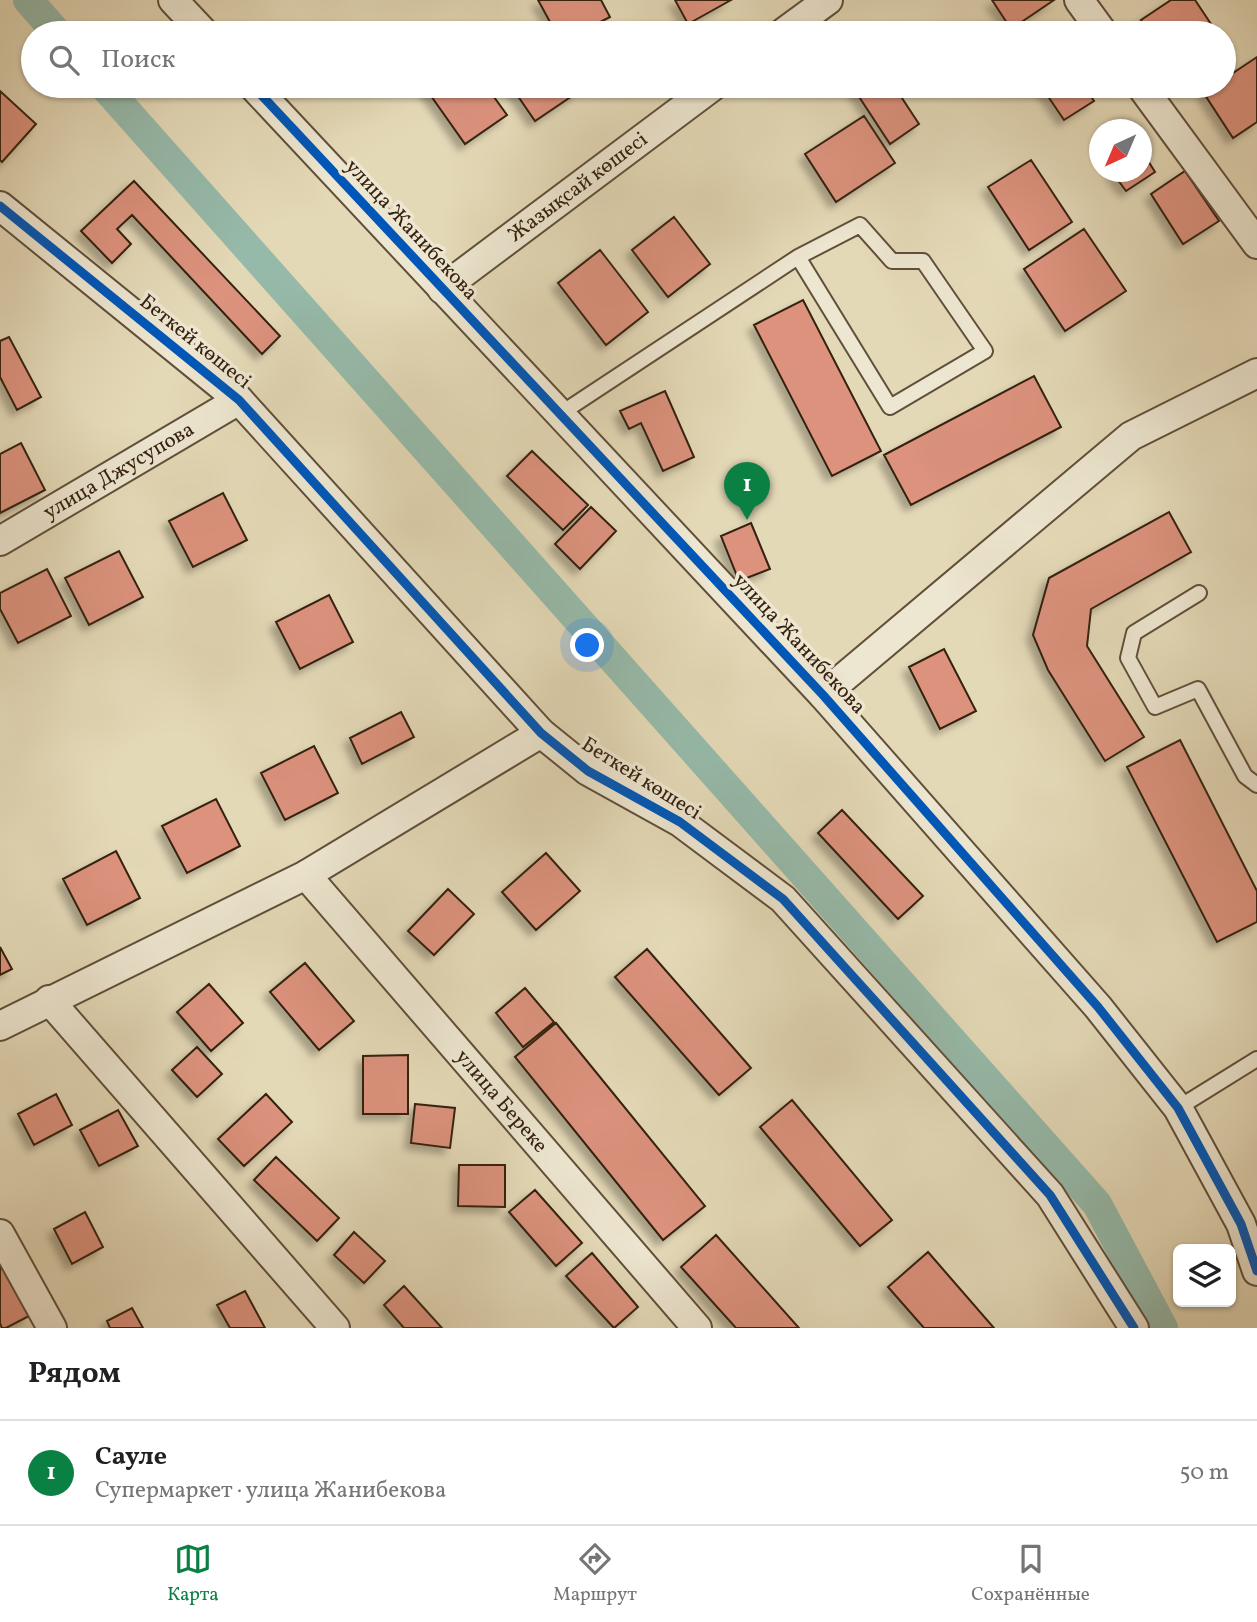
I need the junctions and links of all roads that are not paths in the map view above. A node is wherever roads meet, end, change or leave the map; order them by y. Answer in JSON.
{"nodes":[{"id":1,"x":173,"y":0,"type":"edge"},
{"id":2,"x":828,"y":0,"type":"edge"},
{"id":3,"x":1079,"y":0,"type":"edge"},
{"id":4,"x":193,"y":21,"type":"edge"},
{"id":5,"x":799,"y":21,"type":"edge"},
{"id":6,"x":1094,"y":21,"type":"edge"},
{"id":7,"x":264,"y":98,"type":"edge"},
{"id":8,"x":697,"y":98,"type":"edge"},
{"id":9,"x":1150,"y":98,"type":"edge"},
{"id":10,"x":2,"y":211,"type":"edge"},
{"id":11,"x":1257,"y":244,"type":"edge"},
{"id":12,"x":798,"y":257,"type":"junction"},
{"id":13,"x":442,"y":289,"type":"junction"},
{"id":14,"x":1257,"y":373,"type":"edge"},
{"id":15,"x":239,"y":400,"type":"junction"},
{"id":16,"x":560,"y":414,"type":"junction"},
{"id":17,"x":0,"y":541,"type":"edge"},
{"id":18,"x":1199,"y":593,"type":"dead end"},
{"id":19,"x":823,"y":695,"type":"junction"},
{"id":20,"x":541,"y":733,"type":"junction"},
{"id":21,"x":1257,"y":785,"type":"edge"},
{"id":22,"x":306,"y":875,"type":"junction"},
{"id":23,"x":49,"y":1000,"type":"junction"},
{"id":24,"x":0,"y":1026,"type":"edge"},
{"id":25,"x":1257,"y":1059,"type":"edge"},
{"id":26,"x":1178,"y":1108,"type":"junction"},
{"id":27,"x":0,"y":1234,"type":"edge"},
{"id":28,"x":1257,"y":1271,"type":"edge"},
{"id":29,"x":52,"y":1328,"type":"edge"},
{"id":30,"x":335,"y":1328,"type":"edge"},
{"id":31,"x":696,"y":1328,"type":"edge"},
{"id":32,"x":1134,"y":1328,"type":"edge"}],
"edges":[{"from":1,"to":4,"type":"street"},
{"from":2,"to":5,"type":"street"},
{"from":3,"to":6,"type":"street"},
{"from":7,"to":13,"type":"street","name":"улица Жанибекова"},
{"from":8,"to":13,"type":"street","name":"Жазықсай көшесі"},
{"from":9,"to":11,"type":"street"},
{"from":10,"to":15,"type":"street","name":"Беткей көшесі"},
{"from":12,"to":12,"type":"lane"},
{"from":12,"to":16,"type":"lane"},
{"from":13,"to":16,"type":"street","name":"улица Жанибекова"},
{"from":14,"to":19,"type":"street"},
{"from":15,"to":17,"type":"street","name":"улица Джусупова"},
{"from":15,"to":20,"type":"street","name":"Беткей көшесі"},
{"from":16,"to":19,"type":"street","name":"улица Жанибекова"},
{"from":18,"to":21,"type":"lane"},
{"from":19,"to":26,"type":"street","name":"улица Жанибекова"},
{"from":20,"to":22,"type":"street"},
{"from":20,"to":32,"type":"street","name":"Беткей көшесі"},
{"from":22,"to":23,"type":"street"},
{"from":22,"to":31,"type":"street","name":"улица Береке"},
{"from":23,"to":24,"type":"street"},
{"from":23,"to":30,"type":"street"},
{"from":25,"to":26,"type":"lane"},
{"from":26,"to":28,"type":"street","name":"улица Жанибекова"},
{"from":27,"to":29,"type":"street"}]}
